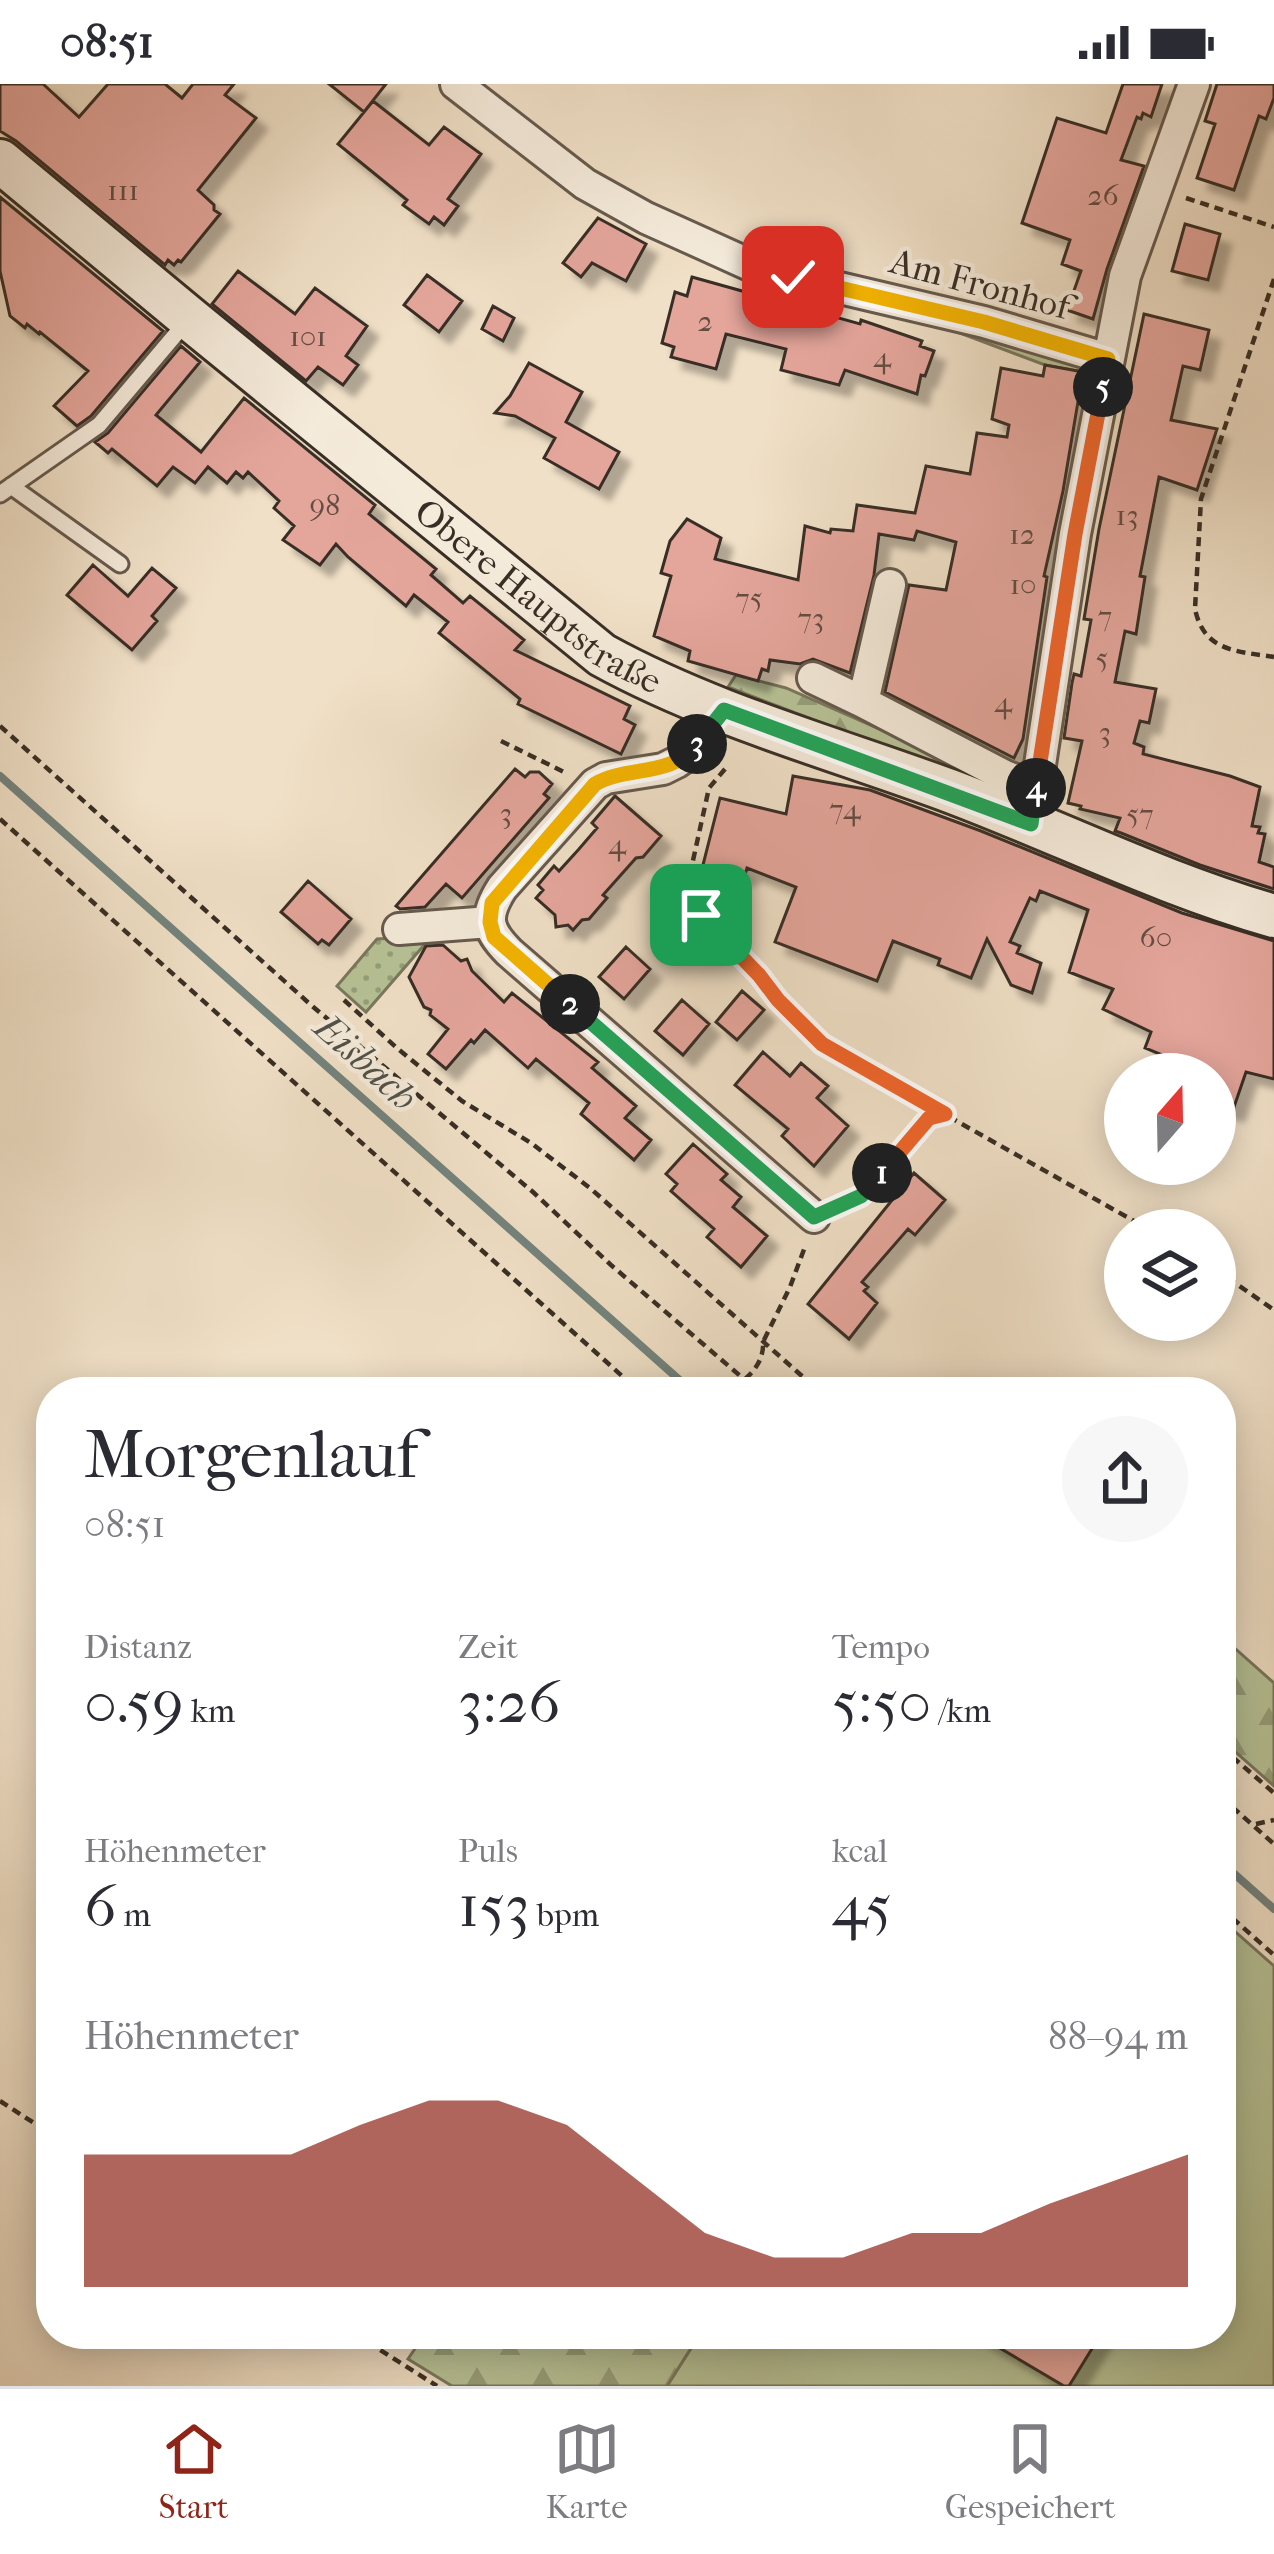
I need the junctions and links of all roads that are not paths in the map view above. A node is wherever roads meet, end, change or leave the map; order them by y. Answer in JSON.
{"nodes":[{"id":1,"x":456,"y":84,"type":"edge"},
{"id":2,"x":1194,"y":84,"type":"edge"},
{"id":3,"x":0,"y":160,"type":"edge"},
{"id":4,"x":189,"y":319,"type":"junction"},
{"id":5,"x":1108,"y":359,"type":"junction"},
{"id":6,"x":6,"y":490,"type":"edge"},
{"id":7,"x":120,"y":564,"type":"dead end"},
{"id":8,"x":890,"y":585,"type":"dead end"},
{"id":9,"x":813,"y":678,"type":"dead end"},
{"id":10,"x":863,"y":702,"type":"junction"},
{"id":11,"x":724,"y":710,"type":"junction"},
{"id":12,"x":1034,"y":806,"type":"junction"},
{"id":13,"x":1274,"y":916,"type":"edge"},
{"id":14,"x":490,"y":922,"type":"junction"},
{"id":15,"x":399,"y":929,"type":"dead end"},
{"id":16,"x":814,"y":1217,"type":"road end"}],
"edges":[{"from":1,"to":5,"type":"street","name":"Am Fronhof"},
{"from":2,"to":5,"type":"street"},
{"from":3,"to":4,"type":"main road","name":"Obere Hauptstraße"},
{"from":4,"to":6,"type":"lane"},
{"from":4,"to":11,"type":"main road","name":"Obere Hauptstraße"},
{"from":5,"to":12,"type":"street"},
{"from":6,"to":7,"type":"lane"},
{"from":8,"to":10,"type":"street"},
{"from":9,"to":10,"type":"street","name":"Obere Hauptstraße"},
{"from":10,"to":12,"type":"street","name":"Obere Hauptstraße"},
{"from":11,"to":12,"type":"main road","name":"Obere Hauptstraße"},
{"from":11,"to":14,"type":"street"},
{"from":12,"to":13,"type":"main road","name":"Obere Hauptstraße"},
{"from":14,"to":15,"type":"street"},
{"from":14,"to":16,"type":"street"}]}
